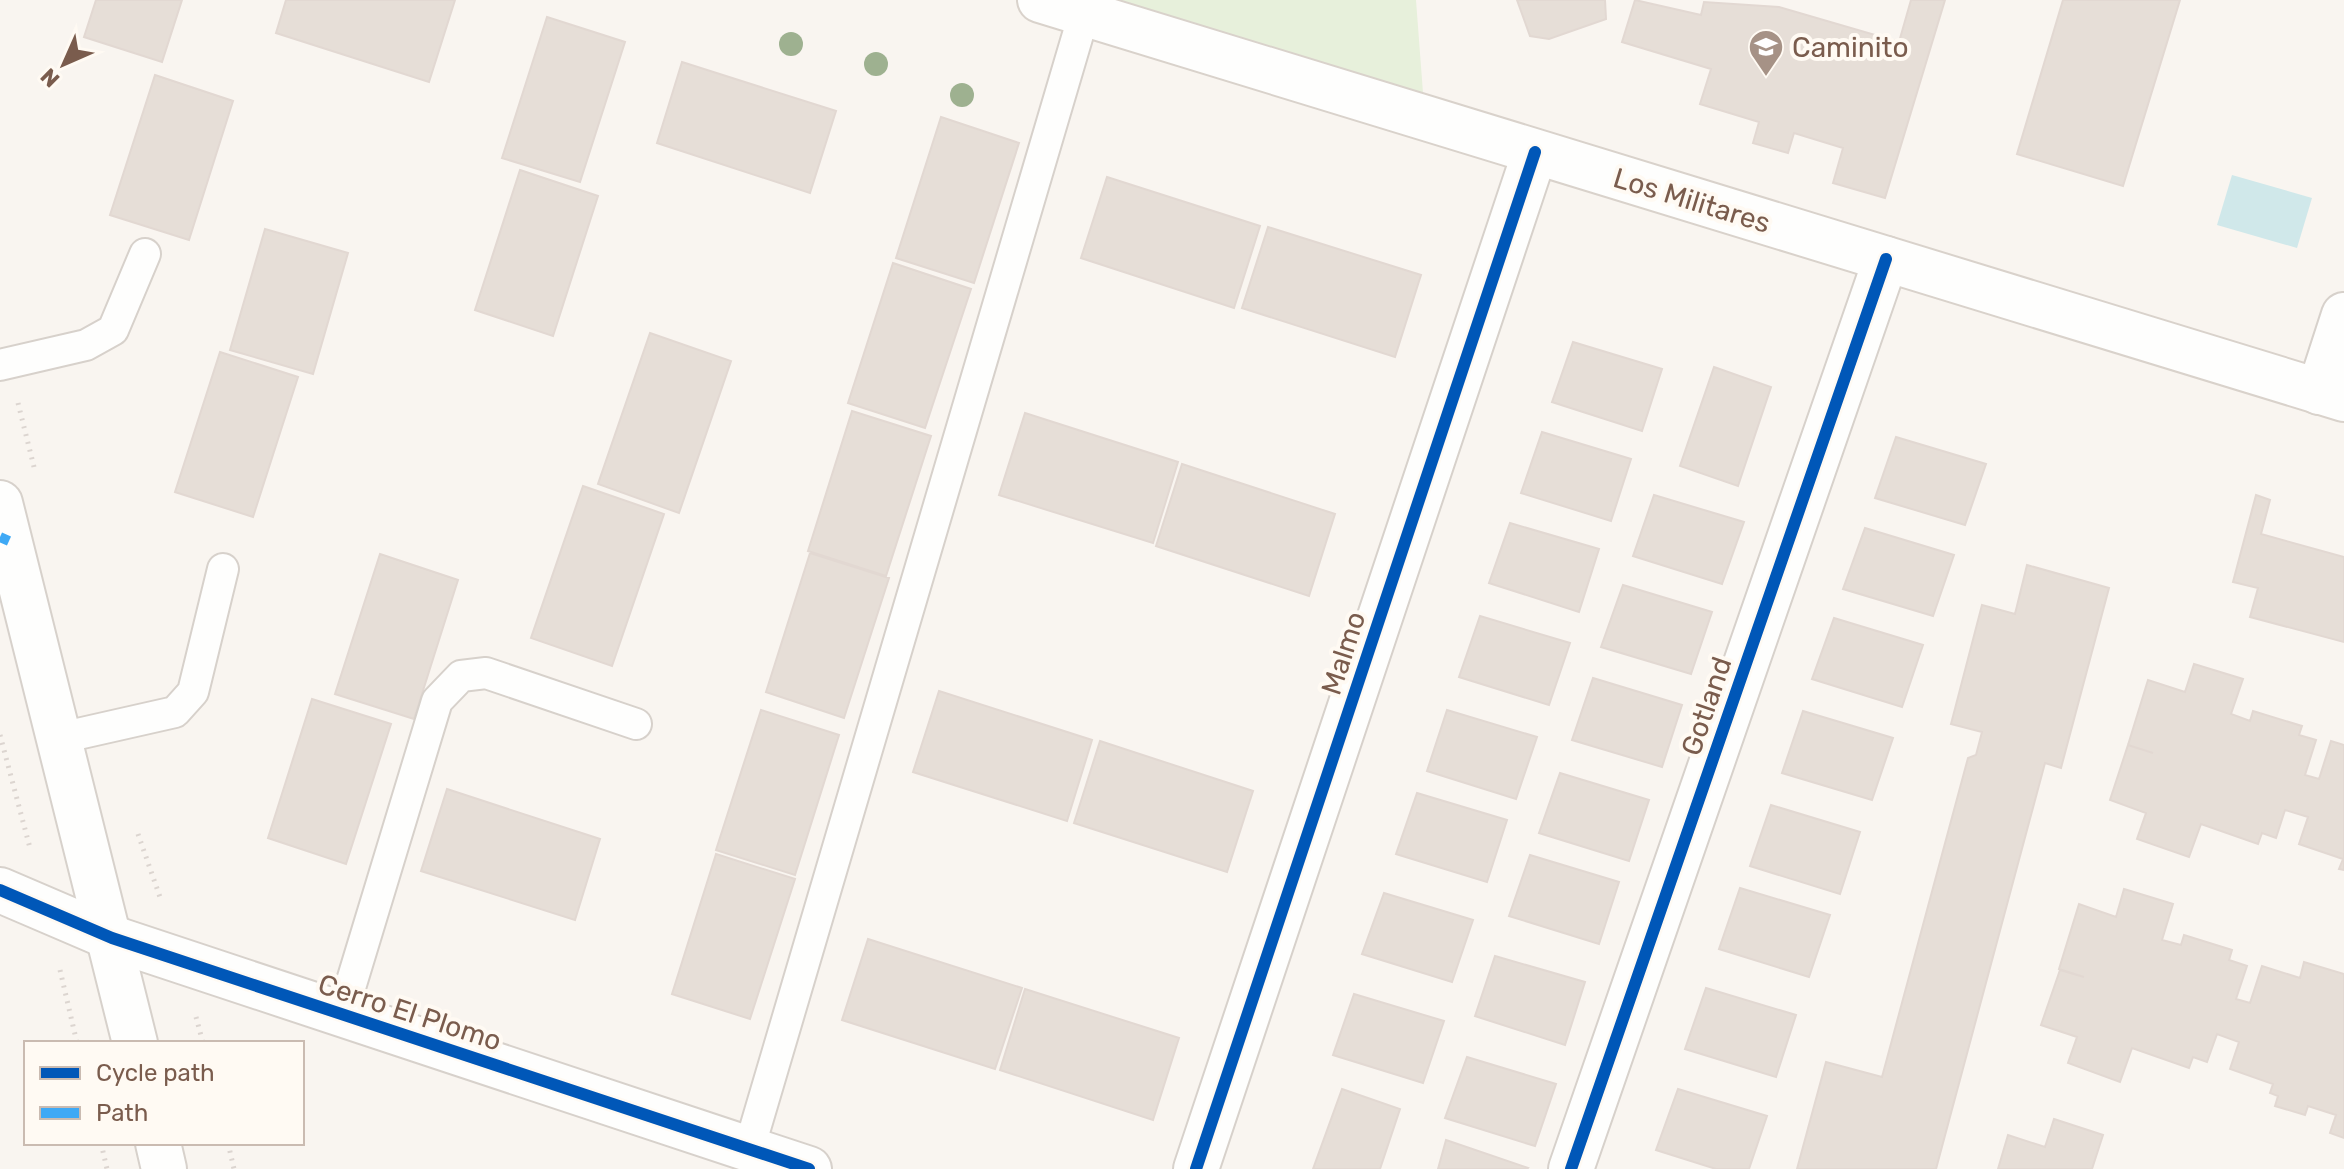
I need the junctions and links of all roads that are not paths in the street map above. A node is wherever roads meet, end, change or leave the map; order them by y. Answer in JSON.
{"nodes":[{"id":1,"x":1040,"y":0,"type":"edge"},
{"id":2,"x":1084,"y":14,"type":"junction"},
{"id":3,"x":1535,"y":152,"type":"junction"},
{"id":4,"x":145,"y":254,"type":"dead end"},
{"id":5,"x":1886,"y":259,"type":"junction"},
{"id":6,"x":2344,"y":315,"type":"edge"},
{"id":7,"x":0,"y":365,"type":"edge"},
{"id":8,"x":2331,"y":396,"type":"edge"},
{"id":9,"x":3,"y":527,"type":"edge"},
{"id":10,"x":223,"y":569,"type":"dead end"},
{"id":11,"x":636,"y":724,"type":"dead end"},
{"id":12,"x":60,"y":738,"type":"junction"},
{"id":13,"x":0,"y":890,"type":"edge"},
{"id":14,"x":112,"y":938,"type":"junction"},
{"id":15,"x":342,"y":1014,"type":"junction"},
{"id":16,"x":135,"y":1041,"type":"edge"},
{"id":17,"x":158,"y":1145,"type":"edge"},
{"id":18,"x":749,"y":1149,"type":"junction"},
{"id":19,"x":164,"y":1169,"type":"edge"},
{"id":20,"x":809,"y":1169,"type":"edge"},
{"id":21,"x":1196,"y":1169,"type":"edge"},
{"id":22,"x":1571,"y":1169,"type":"edge"}],
"edges":[{"from":1,"to":2,"type":"street","name":"Los Militares"},
{"from":2,"to":3,"type":"street","name":"Los Militares"},
{"from":2,"to":18,"type":"lane"},
{"from":3,"to":5,"type":"street","name":"Los Militares"},
{"from":3,"to":21,"type":"street","name":"Malmo"},
{"from":4,"to":7,"type":"lane"},
{"from":5,"to":8,"type":"street","name":"Los Militares"},
{"from":5,"to":22,"type":"street","name":"Gotland"},
{"from":6,"to":8,"type":"street"},
{"from":9,"to":12,"type":"street"},
{"from":10,"to":12,"type":"lane"},
{"from":11,"to":15,"type":"lane"},
{"from":12,"to":14,"type":"street"},
{"from":13,"to":14,"type":"street","name":"Cerro El Plomo"},
{"from":14,"to":15,"type":"street","name":"Cerro El Plomo"},
{"from":14,"to":16,"type":"street"},
{"from":15,"to":18,"type":"street","name":"Cerro El Plomo"},
{"from":17,"to":19,"type":"street"},
{"from":18,"to":20,"type":"street","name":"Cerro El Plomo"}]}
